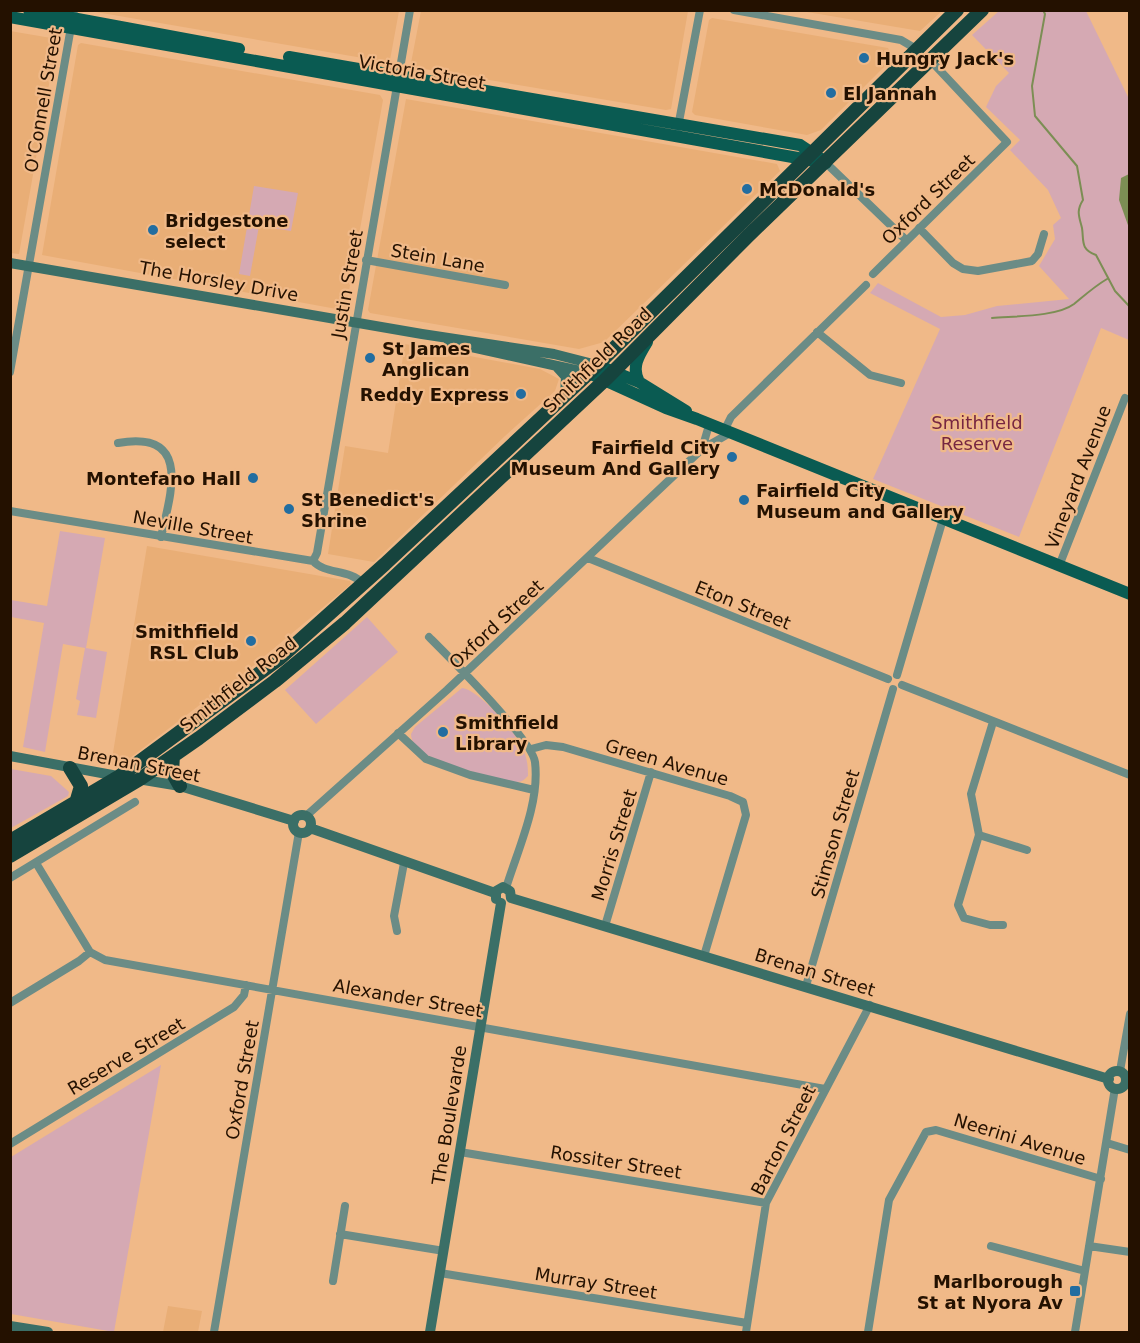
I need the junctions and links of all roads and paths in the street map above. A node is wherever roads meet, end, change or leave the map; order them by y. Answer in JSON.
{"nodes":[{"id":1,"x":28,"y":10,"type":"edge"},
{"id":2,"x":410,"y":10,"type":"edge"},
{"id":3,"x":700,"y":10,"type":"edge"},
{"id":4,"x":734,"y":10,"type":"edge"},
{"id":5,"x":957,"y":10,"type":"edge"},
{"id":6,"x":982,"y":10,"type":"edge"},
{"id":7,"x":10,"y":17,"type":"edge"},
{"id":8,"x":72,"y":19,"type":"edge"},
{"id":9,"x":918,"y":50,"type":"junction"},
{"id":10,"x":931,"y":62,"type":"junction"},
{"id":11,"x":398,"y":81,"type":"junction"},
{"id":12,"x":678,"y":130,"type":"junction"},
{"id":13,"x":809,"y":155,"type":"junction"},
{"id":14,"x":826,"y":163,"type":"junction"},
{"id":15,"x":919,"y":228,"type":"junction"},
{"id":16,"x":1044,"y":234,"type":"dead end"},
{"id":17,"x":906,"y":240,"type":"junction"},
{"id":18,"x":366,"y":260,"type":"junction"},
{"id":19,"x":10,"y":263,"type":"edge"},
{"id":20,"x":28,"y":266,"type":"junction"},
{"id":21,"x":873,"y":274,"type":"dead end"},
{"id":22,"x":505,"y":285,"type":"dead end"},
{"id":23,"x":866,"y":285,"type":"dead end"},
{"id":24,"x":355,"y":322,"type":"junction"},
{"id":25,"x":652,"y":332,"type":"junction"},
{"id":26,"x":817,"y":332,"type":"junction"},
{"id":27,"x":422,"y":334,"type":"junction"},
{"id":28,"x":553,"y":364,"type":"junction"},
{"id":29,"x":593,"y":369,"type":"junction"},
{"id":30,"x":10,"y":372,"type":"edge"},
{"id":31,"x":610,"y":375,"type":"junction"},
{"id":32,"x":639,"y":382,"type":"junction"},
{"id":33,"x":901,"y":383,"type":"dead end"},
{"id":34,"x":565,"y":396,"type":"junction"},
{"id":35,"x":1125,"y":398,"type":"dead end"},
{"id":36,"x":697,"y":419,"type":"junction"},
{"id":37,"x":709,"y":425,"type":"junction"},
{"id":38,"x":727,"y":432,"type":"junction"},
{"id":39,"x":118,"y":443,"type":"dead end"},
{"id":40,"x":702,"y":449,"type":"junction"},
{"id":41,"x":10,"y":511,"type":"edge"},
{"id":42,"x":944,"y":519,"type":"junction"},
{"id":43,"x":161,"y":537,"type":"junction"},
{"id":44,"x":588,"y":558,"type":"junction"},
{"id":45,"x":313,"y":561,"type":"junction"},
{"id":46,"x":1059,"y":566,"type":"junction"},
{"id":47,"x":364,"y":584,"type":"junction"},
{"id":48,"x":1130,"y":594,"type":"edge"},
{"id":49,"x":429,"y":637,"type":"dead end"},
{"id":50,"x":465,"y":674,"type":"junction"},
{"id":51,"x":897,"y":675,"type":"junction"},
{"id":52,"x":888,"y":679,"type":"junction"},
{"id":53,"x":902,"y":685,"type":"junction"},
{"id":54,"x":893,"y":689,"type":"junction"},
{"id":55,"x":197,"y":713,"type":"dead end"},
{"id":56,"x":993,"y":722,"type":"junction"},
{"id":57,"x":398,"y":733,"type":"junction"},
{"id":58,"x":531,"y":749,"type":"junction"},
{"id":59,"x":10,"y":756,"type":"edge"},
{"id":60,"x":173,"y":756,"type":"junction"},
{"id":61,"x":138,"y":764,"type":"junction"},
{"id":62,"x":70,"y":768,"type":"junction"},
{"id":63,"x":651,"y":772,"type":"junction"},
{"id":64,"x":120,"y":776,"type":"junction"},
{"id":65,"x":1130,"y":776,"type":"edge"},
{"id":66,"x":140,"y":779,"type":"junction"},
{"id":67,"x":180,"y":786,"type":"junction"},
{"id":68,"x":534,"y":790,"type":"junction"},
{"id":69,"x":135,"y":802,"type":"dead end"},
{"id":70,"x":76,"y":803,"type":"junction"},
{"id":71,"x":306,"y":816,"type":"junction"},
{"id":72,"x":294,"y":821,"type":"junction"},
{"id":73,"x":310,"y":828,"type":"junction"},
{"id":74,"x":299,"y":832,"type":"junction"},
{"id":75,"x":979,"y":835,"type":"junction"},
{"id":76,"x":10,"y":841,"type":"edge"},
{"id":77,"x":1027,"y":850,"type":"dead end"},
{"id":78,"x":10,"y":856,"type":"edge"},
{"id":79,"x":36,"y":863,"type":"junction"},
{"id":80,"x":404,"y":863,"type":"junction"},
{"id":81,"x":10,"y":878,"type":"edge"},
{"id":82,"x":503,"y":896,"type":"junction"},
{"id":83,"x":1003,"y":925,"type":"dead end"},
{"id":84,"x":605,"y":926,"type":"junction"},
{"id":85,"x":397,"y":931,"type":"dead end"},
{"id":86,"x":90,"y":952,"type":"junction"},
{"id":87,"x":704,"y":956,"type":"junction"},
{"id":88,"x":246,"y":985,"type":"junction"},
{"id":89,"x":806,"y":986,"type":"junction"},
{"id":90,"x":272,"y":990,"type":"junction"},
{"id":91,"x":10,"y":1003,"type":"edge"},
{"id":92,"x":870,"y":1005,"type":"junction"},
{"id":93,"x":1130,"y":1014,"type":"edge"},
{"id":94,"x":480,"y":1026,"type":"junction"},
{"id":95,"x":1120,"y":1071,"type":"junction"},
{"id":96,"x":1108,"y":1078,"type":"junction"},
{"id":97,"x":1123,"y":1085,"type":"edge"},
{"id":98,"x":825,"y":1089,"type":"junction"},
{"id":99,"x":1107,"y":1143,"type":"junction"},
{"id":100,"x":10,"y":1144,"type":"edge"},
{"id":101,"x":1130,"y":1150,"type":"edge"},
{"id":102,"x":460,"y":1152,"type":"junction"},
{"id":103,"x":1101,"y":1179,"type":"junction"},
{"id":104,"x":766,"y":1203,"type":"junction"},
{"id":105,"x":345,"y":1206,"type":"dead end"},
{"id":106,"x":340,"y":1234,"type":"junction"},
{"id":107,"x":991,"y":1246,"type":"dead end"},
{"id":108,"x":1089,"y":1246,"type":"junction"},
{"id":109,"x":444,"y":1251,"type":"junction"},
{"id":110,"x":1130,"y":1252,"type":"edge"},
{"id":111,"x":1085,"y":1271,"type":"junction"},
{"id":112,"x":440,"y":1273,"type":"junction"},
{"id":113,"x":333,"y":1281,"type":"dead end"},
{"id":114,"x":747,"y":1323,"type":"junction"},
{"id":115,"x":10,"y":1326,"type":"edge"},
{"id":116,"x":48,"y":1332,"type":"edge"},
{"id":117,"x":214,"y":1332,"type":"edge"},
{"id":118,"x":430,"y":1332,"type":"edge"},
{"id":119,"x":746,"y":1332,"type":"edge"},
{"id":120,"x":868,"y":1332,"type":"edge"},
{"id":121,"x":1075,"y":1332,"type":"edge"}],
"edges":[{"from":1,"to":8,"type":"main road","name":"Victoria Street"},
{"from":2,"to":11,"type":"street","name":"Justin Street"},
{"from":3,"to":12,"type":"street"},
{"from":4,"to":9,"type":"street"},
{"from":5,"to":9,"type":"highway","name":"Smithfield Road"},
{"from":6,"to":10,"type":"highway","name":"Smithfield Road"},
{"from":7,"to":8,"type":"main road","name":"Victoria Street"},
{"from":8,"to":11,"type":"main road","name":"Victoria Street"},
{"from":8,"to":20,"type":"street","name":"O'Connell Street"},
{"from":9,"to":13,"type":"highway","name":"Smithfield Road"},
{"from":10,"to":14,"type":"highway","name":"Smithfield Road"},
{"from":10,"to":15,"type":"street","name":"Oxford Street"},
{"from":11,"to":12,"type":"main road","name":"Victoria Street"},
{"from":11,"to":18,"type":"street","name":"Justin Street"},
{"from":12,"to":13,"type":"main road","name":"Victoria Street"},
{"from":13,"to":14,"type":"main road","name":"Victoria Street"},
{"from":13,"to":29,"type":"highway","name":"Smithfield Road"},
{"from":14,"to":17,"type":"street"},
{"from":14,"to":25,"type":"highway","name":"Smithfield Road"},
{"from":15,"to":16,"type":"street"},
{"from":15,"to":17,"type":"street","name":"Oxford Street"},
{"from":17,"to":21,"type":"street","name":"Oxford Street"},
{"from":18,"to":22,"type":"street","name":"Stein Lane"},
{"from":18,"to":24,"type":"street","name":"Justin Street"},
{"from":19,"to":20,"type":"street","name":"The Horsley Drive"},
{"from":20,"to":24,"type":"street","name":"The Horsley Drive"},
{"from":20,"to":30,"type":"street","name":"O'Connell Street"},
{"from":23,"to":26,"type":"street","name":"Oxford Street"},
{"from":24,"to":27,"type":"street","name":"The Horsley Drive"},
{"from":24,"to":45,"type":"street","name":"Justin Street"},
{"from":25,"to":31,"type":"highway","name":"Smithfield Road"},
{"from":25,"to":32,"type":"main road"},
{"from":26,"to":33,"type":"street"},
{"from":26,"to":38,"type":"street","name":"Oxford Street"},
{"from":27,"to":28,"type":"street","name":"The Horsley Drive"},
{"from":27,"to":29,"type":"street","name":"The Horsley Drive"},
{"from":28,"to":29,"type":"street","name":"The Horsley Drive"},
{"from":28,"to":34,"type":"street"},
{"from":29,"to":31,"type":"main road","name":"The Horsley Drive"},
{"from":29,"to":34,"type":"highway","name":"Smithfield Road"},
{"from":31,"to":32,"type":"main road","name":"The Horsley Drive"},
{"from":31,"to":36,"type":"main road","name":"The Horsley Drive"},
{"from":31,"to":60,"type":"highway","name":"Smithfield Road"},
{"from":32,"to":36,"type":"main road","name":"The Horsley Drive"},
{"from":34,"to":47,"type":"highway","name":"Smithfield Road"},
{"from":35,"to":46,"type":"street","name":"Vineyard Avenue"},
{"from":36,"to":37,"type":"main road","name":"The Horsley Drive"},
{"from":37,"to":38,"type":"main road","name":"The Horsley Drive"},
{"from":37,"to":40,"type":"street"},
{"from":38,"to":40,"type":"street","name":"Oxford Street"},
{"from":38,"to":42,"type":"main road","name":"The Horsley Drive"},
{"from":39,"to":43,"type":"street"},
{"from":40,"to":44,"type":"street","name":"Oxford Street"},
{"from":41,"to":43,"type":"street","name":"Neville Street"},
{"from":42,"to":46,"type":"main road","name":"The Horsley Drive"},
{"from":42,"to":51,"type":"street"},
{"from":43,"to":45,"type":"street","name":"Neville Street"},
{"from":44,"to":50,"type":"street","name":"Oxford Street"},
{"from":44,"to":52,"type":"street","name":"Eton Street"},
{"from":45,"to":47,"type":"street","name":"Neville Street"},
{"from":46,"to":48,"type":"main road","name":"The Horsley Drive"},
{"from":47,"to":61,"type":"highway","name":"Smithfield Road"},
{"from":49,"to":50,"type":"street"},
{"from":50,"to":57,"type":"street","name":"Oxford Street"},
{"from":50,"to":58,"type":"street"},
{"from":51,"to":52,"type":"street"},
{"from":51,"to":53,"type":"street"},
{"from":52,"to":54,"type":"street"},
{"from":53,"to":54,"type":"street"},
{"from":53,"to":56,"type":"street"},
{"from":54,"to":89,"type":"street","name":"Stimson Street"},
{"from":55,"to":61,"type":"highway"},
{"from":56,"to":65,"type":"street"},
{"from":56,"to":75,"type":"street"},
{"from":57,"to":68,"type":"street"},
{"from":57,"to":71,"type":"street","name":"Oxford Street"},
{"from":58,"to":63,"type":"street","name":"Green Avenue"},
{"from":58,"to":68,"type":"street","name":"The Boulevarde"},
{"from":59,"to":62,"type":"street","name":"Brenan Street"},
{"from":60,"to":66,"type":"highway","name":"Smithfield Road"},
{"from":60,"to":67,"type":"highway"},
{"from":61,"to":64,"type":"highway","name":"Smithfield Road"},
{"from":62,"to":64,"type":"street","name":"Brenan Street"},
{"from":62,"to":70,"type":"highway"},
{"from":63,"to":84,"type":"street","name":"Morris Street"},
{"from":63,"to":87,"type":"street","name":"Green Avenue"},
{"from":64,"to":66,"type":"street","name":"Brenan Street"},
{"from":64,"to":70,"type":"highway","name":"Smithfield Road"},
{"from":66,"to":67,"type":"street","name":"Brenan Street"},
{"from":66,"to":78,"type":"highway","name":"Smithfield Road"},
{"from":67,"to":72,"type":"street","name":"Brenan Street"},
{"from":68,"to":82,"type":"street","name":"The Boulevarde"},
{"from":69,"to":79,"type":"street"},
{"from":70,"to":76,"type":"highway","name":"Smithfield Road"},
{"from":71,"to":72,"type":"street"},
{"from":71,"to":73,"type":"street"},
{"from":72,"to":74,"type":"street"},
{"from":73,"to":74,"type":"street"},
{"from":73,"to":80,"type":"street","name":"Brenan Street"},
{"from":74,"to":90,"type":"street","name":"Oxford Street"},
{"from":75,"to":77,"type":"street"},
{"from":75,"to":83,"type":"street"},
{"from":79,"to":81,"type":"street"},
{"from":79,"to":86,"type":"street"},
{"from":80,"to":82,"type":"street","name":"Brenan Street"},
{"from":80,"to":85,"type":"street"},
{"from":82,"to":84,"type":"street","name":"Brenan Street"},
{"from":82,"to":94,"type":"street","name":"The Boulevarde"},
{"from":84,"to":87,"type":"street","name":"Brenan Street"},
{"from":86,"to":88,"type":"street","name":"Alexander Street"},
{"from":86,"to":91,"type":"street"},
{"from":87,"to":89,"type":"street","name":"Brenan Street"},
{"from":88,"to":90,"type":"street","name":"Alexander Street"},
{"from":88,"to":100,"type":"street","name":"Reserve Street"},
{"from":89,"to":92,"type":"street","name":"Brenan Street"},
{"from":90,"to":94,"type":"street","name":"Alexander Street"},
{"from":90,"to":117,"type":"street","name":"Oxford Street"},
{"from":92,"to":96,"type":"street","name":"Brenan Street"},
{"from":92,"to":98,"type":"street","name":"Barton Street"},
{"from":93,"to":95,"type":"street"},
{"from":94,"to":98,"type":"street","name":"Alexander Street"},
{"from":94,"to":102,"type":"street","name":"The Boulevarde"},
{"from":95,"to":96,"type":"street"},
{"from":95,"to":97,"type":"street"},
{"from":96,"to":97,"type":"street"},
{"from":97,"to":99,"type":"street"},
{"from":98,"to":104,"type":"street","name":"Barton Street"},
{"from":99,"to":101,"type":"street"},
{"from":99,"to":103,"type":"street"},
{"from":102,"to":104,"type":"street","name":"Rossiter Street"},
{"from":102,"to":109,"type":"street","name":"The Boulevarde"},
{"from":103,"to":108,"type":"street"},
{"from":103,"to":120,"type":"street","name":"Neerini Avenue"},
{"from":104,"to":114,"type":"street","name":"Barton Street"},
{"from":105,"to":106,"type":"street"},
{"from":106,"to":109,"type":"street"},
{"from":106,"to":113,"type":"street"},
{"from":107,"to":111,"type":"street"},
{"from":108,"to":110,"type":"street"},
{"from":108,"to":111,"type":"street"},
{"from":109,"to":112,"type":"street","name":"The Boulevarde"},
{"from":111,"to":121,"type":"street"},
{"from":112,"to":114,"type":"street","name":"Murray Street"},
{"from":112,"to":118,"type":"street","name":"The Boulevarde"},
{"from":114,"to":119,"type":"street","name":"Barton Street"},
{"from":115,"to":116,"type":"street"}]}
